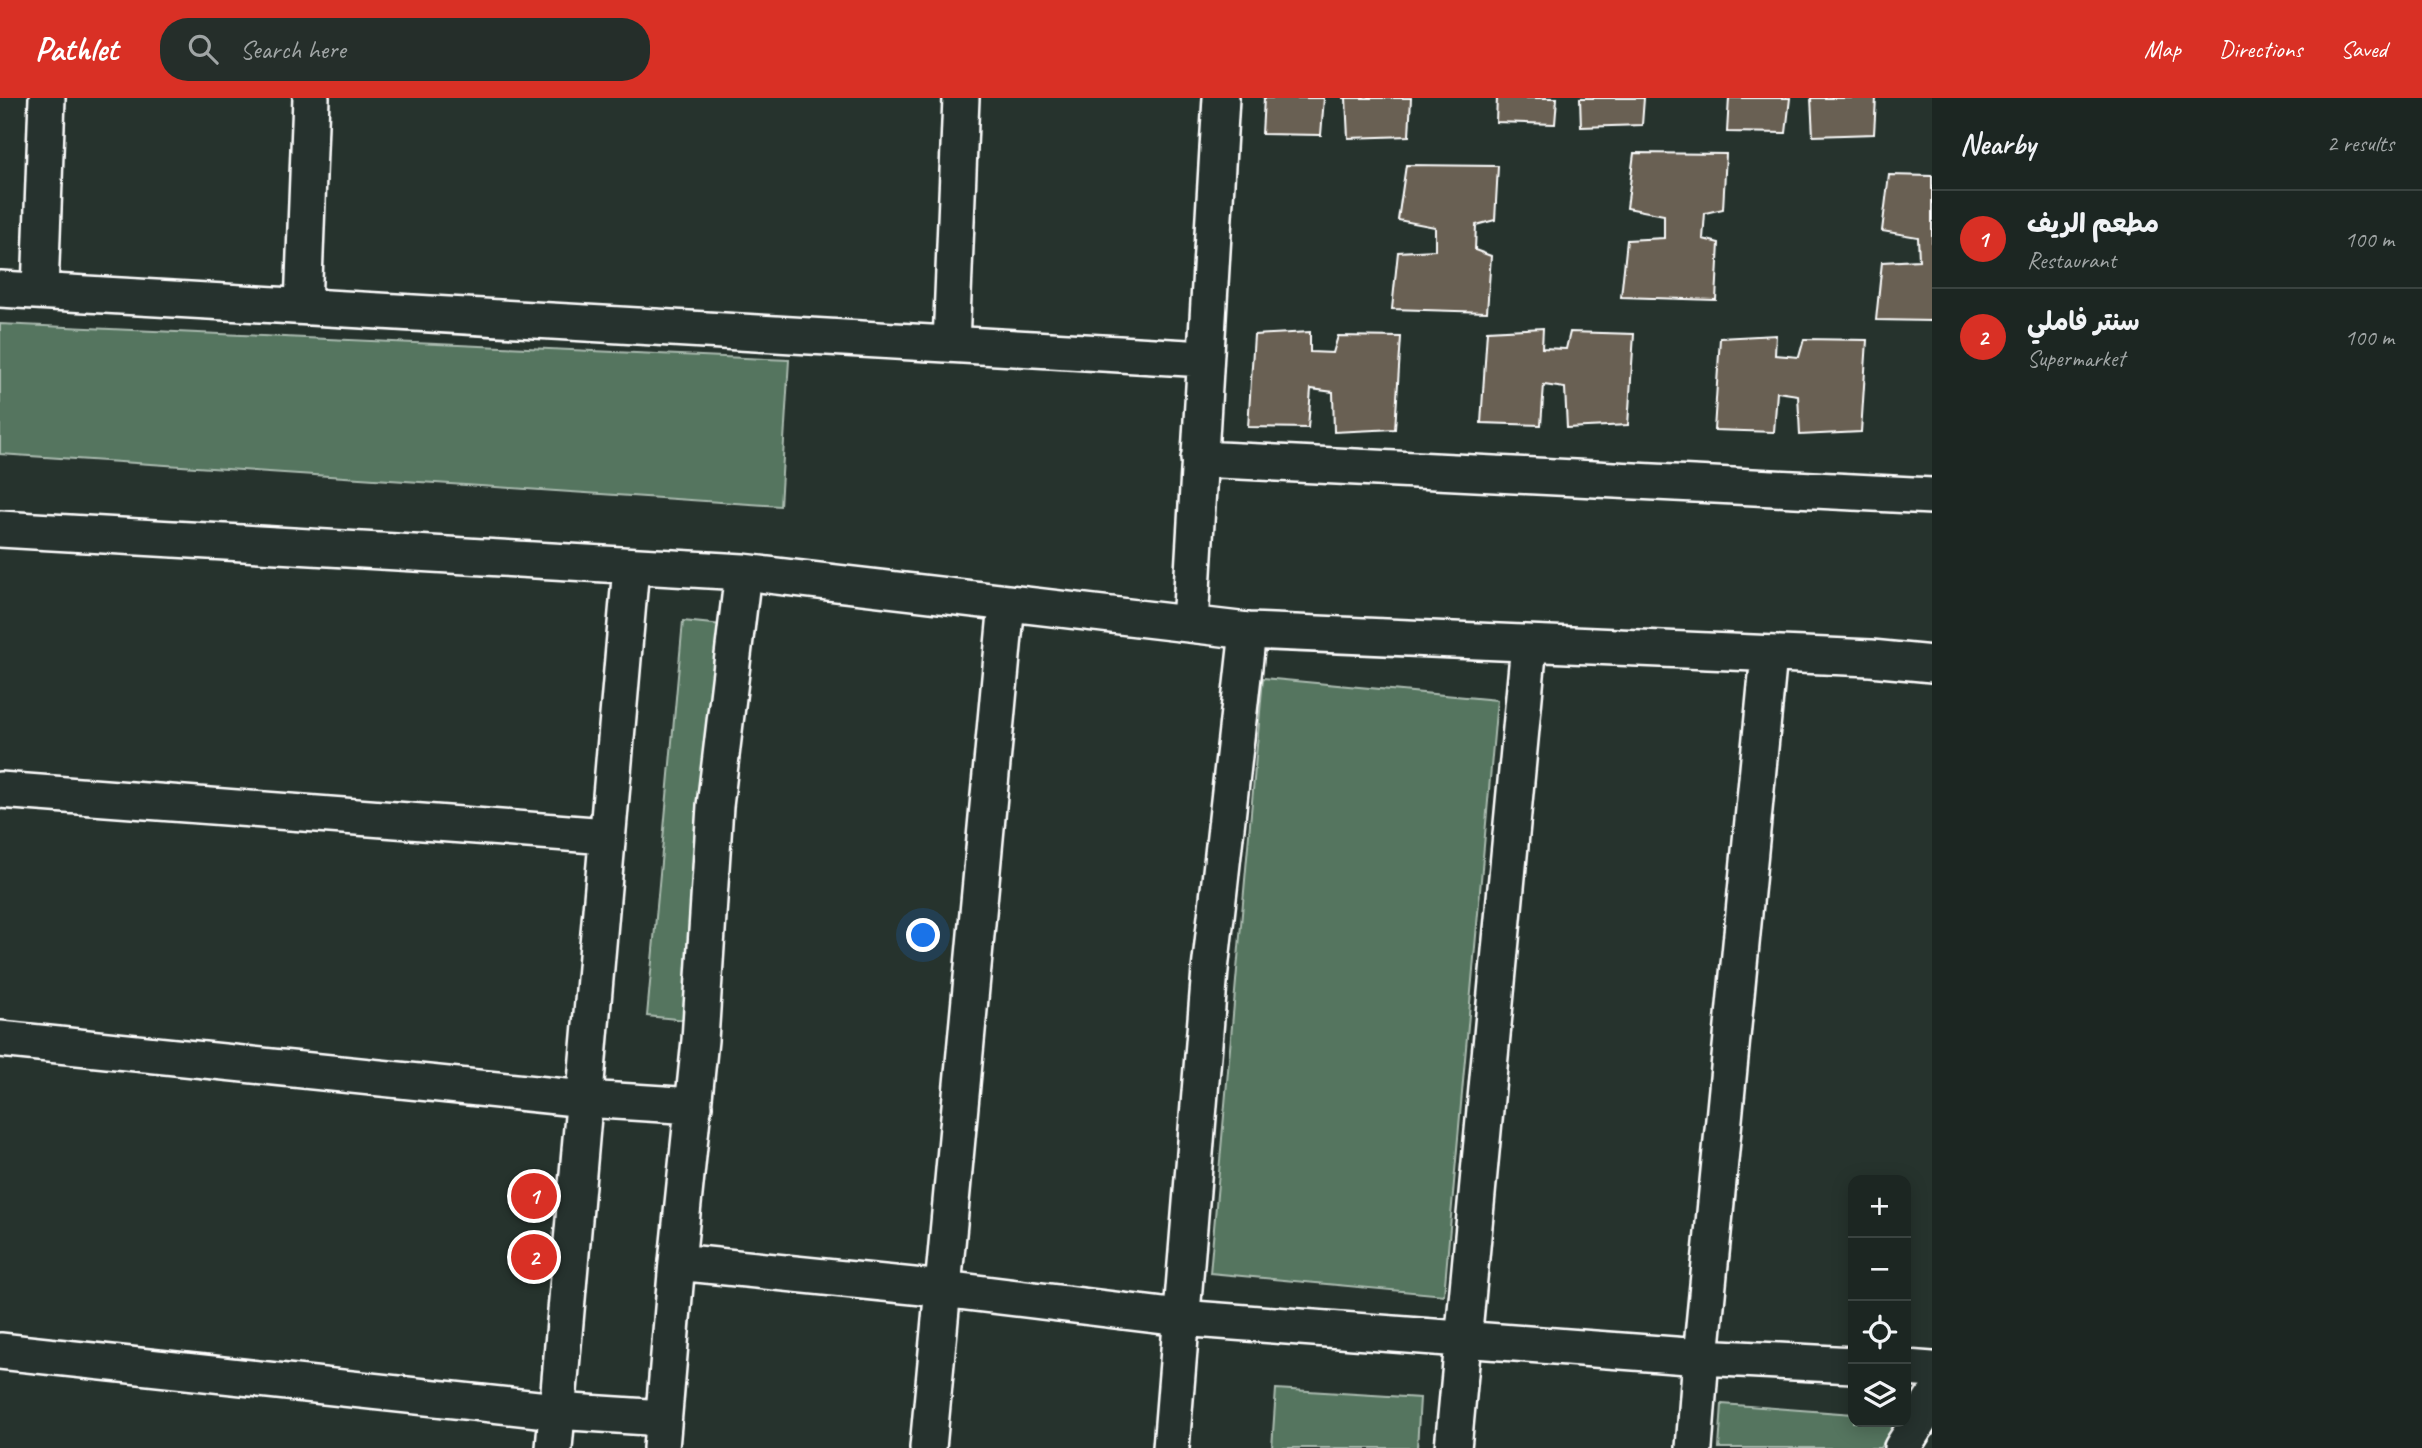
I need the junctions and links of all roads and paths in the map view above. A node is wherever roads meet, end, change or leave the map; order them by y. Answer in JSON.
{"nodes":[{"id":1,"x":47,"y":98,"type":"edge"},
{"id":2,"x":311,"y":98,"type":"edge"},
{"id":3,"x":961,"y":98,"type":"edge"},
{"id":4,"x":1221,"y":98,"type":"edge"},
{"id":5,"x":0,"y":289,"type":"edge"},
{"id":6,"x":40,"y":291,"type":"junction"},
{"id":7,"x":303,"y":306,"type":"junction"},
{"id":8,"x":951,"y":344,"type":"junction"},
{"id":9,"x":1205,"y":359,"type":"junction"},
{"id":10,"x":1199,"y":459,"type":"junction"},
{"id":11,"x":1932,"y":496,"type":"edge"},
{"id":12,"x":0,"y":529,"type":"edge"},
{"id":13,"x":631,"y":567,"type":"junction"},
{"id":14,"x":743,"y":572,"type":"junction"},
{"id":15,"x":1007,"y":603,"type":"junction"},
{"id":16,"x":1190,"y":624,"type":"junction"},
{"id":17,"x":1248,"y":631,"type":"junction"},
{"id":18,"x":1529,"y":644,"type":"junction"},
{"id":19,"x":1769,"y":655,"type":"junction"},
{"id":20,"x":1932,"y":664,"type":"edge"},
{"id":21,"x":0,"y":790,"type":"edge"},
{"id":22,"x":607,"y":836,"type":"junction"},
{"id":23,"x":0,"y":1039,"type":"edge"},
{"id":24,"x":585,"y":1099,"type":"junction"},
{"id":25,"x":694,"y":1106,"type":"junction"},
{"id":26,"x":677,"y":1262,"type":"junction"},
{"id":27,"x":943,"y":1289,"type":"junction"},
{"id":28,"x":1180,"y":1318,"type":"junction"},
{"id":29,"x":1463,"y":1340,"type":"junction"},
{"id":30,"x":0,"y":1351,"type":"edge"},
{"id":31,"x":1701,"y":1357,"type":"junction"},
{"id":32,"x":1848,"y":1365,"type":"edge"},
{"id":33,"x":1911,"y":1368,"type":"edge"},
{"id":34,"x":1932,"y":1370,"type":"edge"},
{"id":35,"x":1932,"y":1400,"type":"edge"},
{"id":36,"x":556,"y":1411,"type":"junction"},
{"id":37,"x":662,"y":1433,"type":"edge"},
{"id":38,"x":554,"y":1448,"type":"edge"},
{"id":39,"x":928,"y":1448,"type":"edge"},
{"id":40,"x":1171,"y":1448,"type":"edge"},
{"id":41,"x":1453,"y":1448,"type":"edge"},
{"id":42,"x":1694,"y":1448,"type":"edge"},
{"id":43,"x":1902,"y":1448,"type":"edge"}],
"edges":[{"from":1,"to":6,"type":"street"},
{"from":2,"to":7,"type":"street"},
{"from":3,"to":8,"type":"street"},
{"from":4,"to":9,"type":"street"},
{"from":5,"to":6,"type":"street"},
{"from":6,"to":7,"type":"street"},
{"from":7,"to":8,"type":"street"},
{"from":8,"to":9,"type":"street"},
{"from":9,"to":10,"type":"street"},
{"from":10,"to":11,"type":"street"},
{"from":10,"to":16,"type":"street"},
{"from":12,"to":13,"type":"street"},
{"from":13,"to":14,"type":"street"},
{"from":13,"to":22,"type":"street"},
{"from":14,"to":15,"type":"street"},
{"from":14,"to":25,"type":"street"},
{"from":15,"to":16,"type":"street"},
{"from":15,"to":27,"type":"street"},
{"from":16,"to":17,"type":"street"},
{"from":17,"to":18,"type":"street"},
{"from":17,"to":28,"type":"street"},
{"from":18,"to":19,"type":"street"},
{"from":18,"to":29,"type":"street"},
{"from":19,"to":20,"type":"street"},
{"from":19,"to":31,"type":"street"},
{"from":21,"to":22,"type":"street"},
{"from":22,"to":24,"type":"street"},
{"from":23,"to":24,"type":"street"},
{"from":24,"to":25,"type":"street"},
{"from":24,"to":36,"type":"street"},
{"from":25,"to":26,"type":"street"},
{"from":26,"to":27,"type":"street"},
{"from":26,"to":37,"type":"street"},
{"from":27,"to":28,"type":"street"},
{"from":27,"to":39,"type":"street"},
{"from":28,"to":29,"type":"street"},
{"from":28,"to":40,"type":"street"},
{"from":29,"to":31,"type":"street"},
{"from":29,"to":41,"type":"street"},
{"from":30,"to":36,"type":"street"},
{"from":31,"to":32,"type":"street"},
{"from":31,"to":42,"type":"street"},
{"from":33,"to":34,"type":"street"},
{"from":35,"to":43,"type":"street"},
{"from":36,"to":37,"type":"street"},
{"from":36,"to":38,"type":"street"}]}
